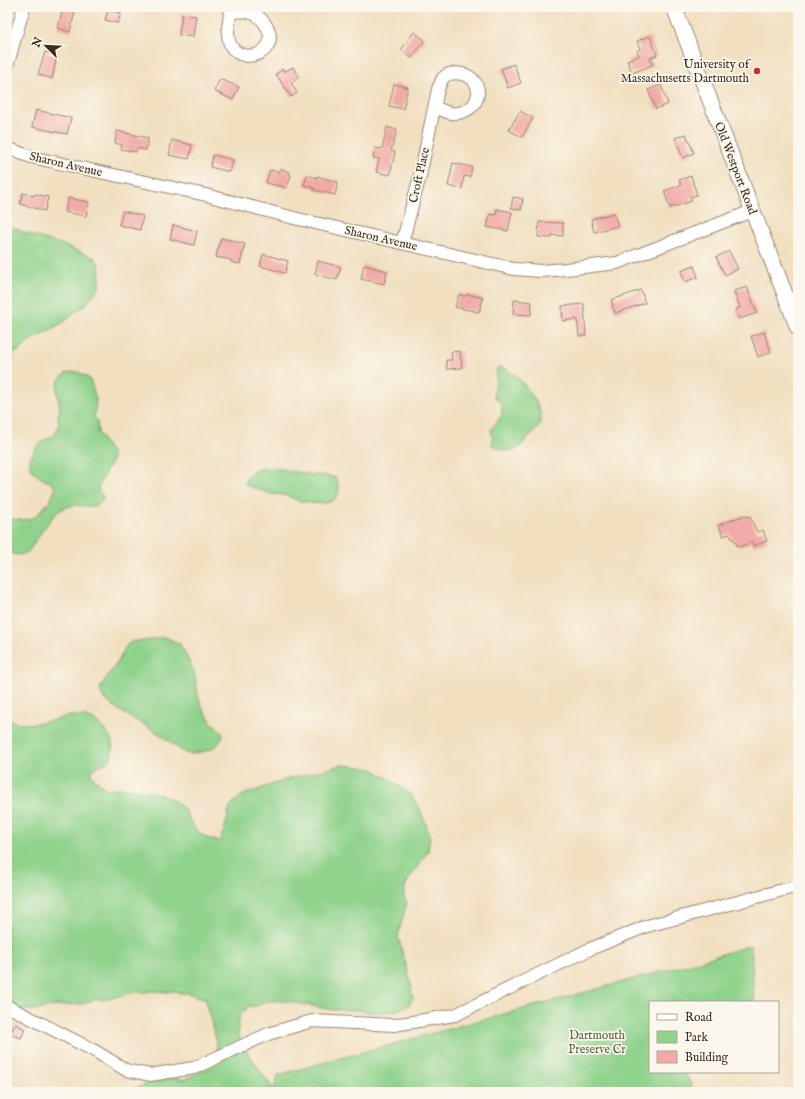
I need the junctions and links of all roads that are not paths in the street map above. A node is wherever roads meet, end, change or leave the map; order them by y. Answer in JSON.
{"nodes":[{"id":1,"x":24,"y":7,"type":"edge"},
{"id":2,"x":674,"y":7,"type":"edge"},
{"id":3,"x":7,"y":66,"type":"edge"},
{"id":4,"x":435,"y":107,"type":"dead end"},
{"id":5,"x":7,"y":148,"type":"edge"},
{"id":6,"x":752,"y":211,"type":"junction"},
{"id":7,"x":402,"y":243,"type":"junction"},
{"id":8,"x":798,"y":328,"type":"edge"},
{"id":9,"x":798,"y":886,"type":"edge"},
{"id":10,"x":7,"y":1006,"type":"edge"}],
"edges":[{"from":1,"to":3,"type":"street"},
{"from":2,"to":6,"type":"main road","name":"Old Westport Road"},
{"from":4,"to":7,"type":"street","name":"Croft Place"},
{"from":5,"to":7,"type":"street","name":"Sharon Avenue"},
{"from":6,"to":7,"type":"street","name":"Sharon Avenue"},
{"from":6,"to":8,"type":"main road","name":"Old Westport Road"},
{"from":9,"to":10,"type":"street"}]}
